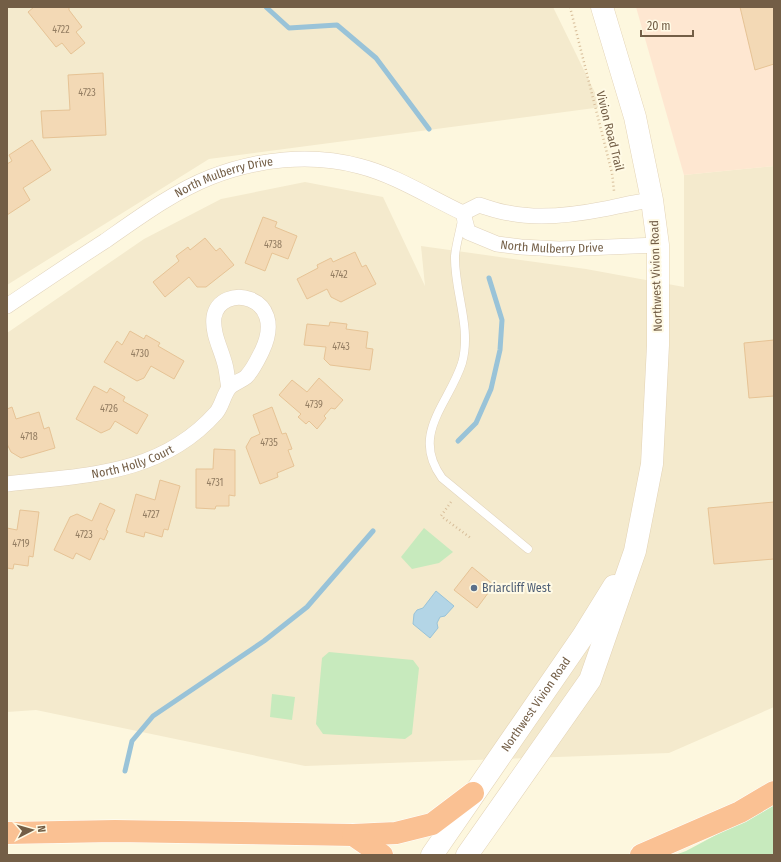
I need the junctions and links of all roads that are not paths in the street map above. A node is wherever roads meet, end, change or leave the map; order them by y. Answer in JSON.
{"nodes":[{"id":1,"x":602,"y":7,"type":"edge"},
{"id":2,"x":652,"y":200,"type":"junction"},
{"id":3,"x":463,"y":214,"type":"junction"},
{"id":4,"x":658,"y":245,"type":"junction"},
{"id":5,"x":7,"y":306,"type":"edge"},
{"id":6,"x":229,"y":388,"type":"junction"},
{"id":7,"x":7,"y":484,"type":"edge"},
{"id":8,"x":528,"y":549,"type":"dead end"},
{"id":9,"x":635,"y":551,"type":"junction"},
{"id":10,"x":774,"y":792,"type":"edge"},
{"id":11,"x":474,"y":793,"type":"junction"},
{"id":12,"x":7,"y":833,"type":"edge"},
{"id":13,"x":354,"y":835,"type":"junction"},
{"id":14,"x":382,"y":855,"type":"edge"},
{"id":15,"x":432,"y":855,"type":"edge"},
{"id":16,"x":467,"y":855,"type":"edge"},
{"id":17,"x":642,"y":855,"type":"edge"}],
"edges":[{"from":1,"to":2,"type":"main road","name":"Northwest Vivion Road"},
{"from":2,"to":3,"type":"street"},
{"from":2,"to":4,"type":"main road","name":"Northwest Vivion Road"},
{"from":3,"to":4,"type":"street","name":"North Mulberry Drive"},
{"from":3,"to":5,"type":"street","name":"North Mulberry Drive"},
{"from":3,"to":8,"type":"lane"},
{"from":4,"to":9,"type":"main road","name":"Northwest Vivion Road"},
{"from":6,"to":6,"type":"street"},
{"from":6,"to":7,"type":"street","name":"North Holly Court"},
{"from":9,"to":11,"type":"main road","name":"Northwest Vivion Road"},
{"from":9,"to":16,"type":"main road","name":"Northwest Vivion Road"},
{"from":10,"to":17,"type":"highway"},
{"from":11,"to":13,"type":"highway"},
{"from":11,"to":15,"type":"main road","name":"Northwest Vivion Road"},
{"from":12,"to":13,"type":"highway"},
{"from":13,"to":14,"type":"highway"}]}
